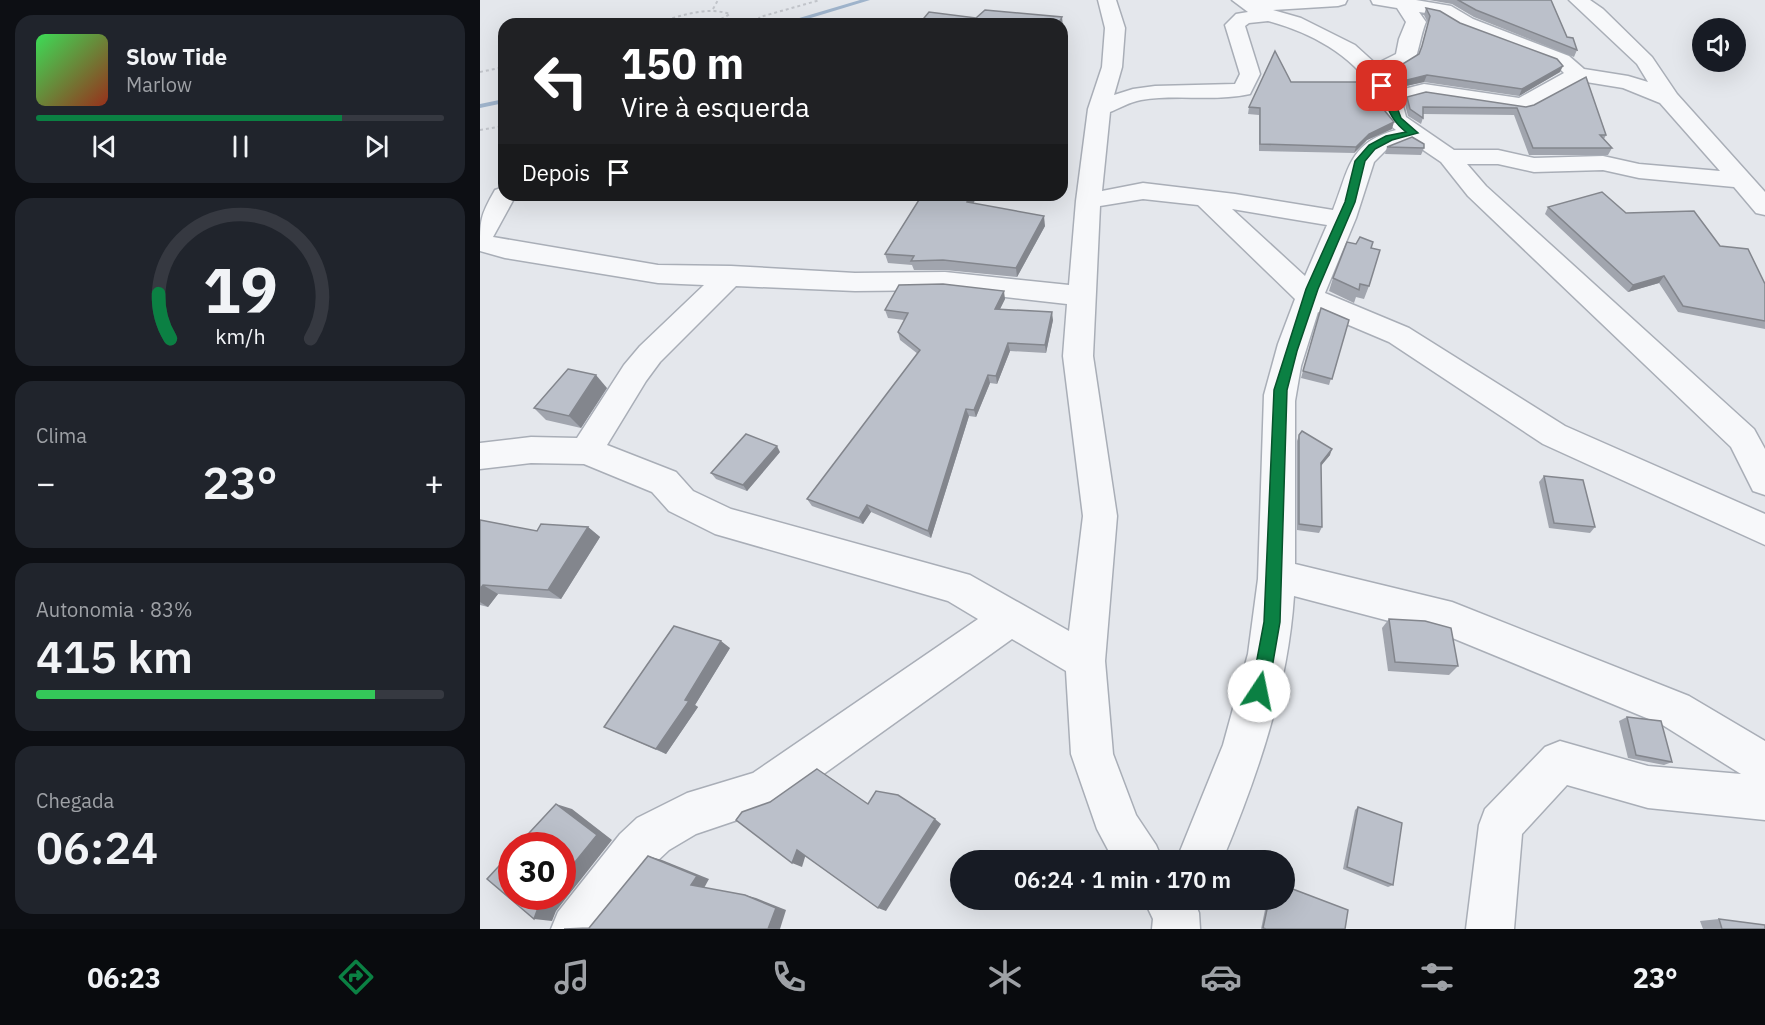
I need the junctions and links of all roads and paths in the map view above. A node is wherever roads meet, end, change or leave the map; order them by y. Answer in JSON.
{"nodes":[{"id":1,"x":718,"y":0,"type":"edge"},
{"id":2,"x":820,"y":0,"type":"edge"},
{"id":3,"x":1107,"y":0,"type":"edge"},
{"id":4,"x":1338,"y":0,"type":"edge"},
{"id":5,"x":1380,"y":0,"type":"edge"},
{"id":6,"x":1578,"y":0,"type":"edge"},
{"id":7,"x":1404,"y":2,"type":"edge"},
{"id":8,"x":1254,"y":7,"type":"edge"},
{"id":9,"x":1221,"y":8,"type":"dead end"},
{"id":10,"x":713,"y":10,"type":"junction"},
{"id":11,"x":676,"y":18,"type":"edge"},
{"id":12,"x":723,"y":18,"type":"edge"},
{"id":13,"x":759,"y":18,"type":"edge"},
{"id":14,"x":498,"y":68,"type":"edge"},
{"id":15,"x":480,"y":72,"type":"edge"},
{"id":16,"x":1374,"y":73,"type":"junction"},
{"id":17,"x":1577,"y":74,"type":"junction"},
{"id":18,"x":1668,"y":98,"type":"junction"},
{"id":19,"x":1390,"y":99,"type":"junction"},
{"id":20,"x":1099,"y":109,"type":"junction"},
{"id":21,"x":498,"y":127,"type":"edge"},
{"id":22,"x":480,"y":130,"type":"edge"},
{"id":23,"x":1413,"y":133,"type":"junction"},
{"id":24,"x":1449,"y":157,"type":"junction"},
{"id":25,"x":1093,"y":159,"type":"junction"},
{"id":26,"x":1744,"y":181,"type":"junction"},
{"id":27,"x":1143,"y":190,"type":"junction"},
{"id":28,"x":1207,"y":200,"type":"junction"},
{"id":29,"x":501,"y":201,"type":"edge"},
{"id":30,"x":1088,"y":201,"type":"junction"},
{"id":31,"x":1765,"y":207,"type":"edge"},
{"id":32,"x":1342,"y":220,"type":"junction"},
{"id":33,"x":480,"y":237,"type":"edge"},
{"id":34,"x":480,"y":242,"type":"edge"},
{"id":35,"x":480,"y":248,"type":"edge"},
{"id":36,"x":480,"y":266,"type":"edge"},
{"id":37,"x":731,"y":276,"type":"junction"},
{"id":38,"x":1081,"y":296,"type":"junction"},
{"id":39,"x":1311,"y":298,"type":"junction"},
{"id":40,"x":586,"y":451,"type":"junction"},
{"id":41,"x":480,"y":456,"type":"edge"},
{"id":42,"x":1765,"y":482,"type":"edge"},
{"id":43,"x":1765,"y":530,"type":"edge"},
{"id":44,"x":1275,"y":575,"type":"junction"},
{"id":45,"x":1010,"y":619,"type":"junction"},
{"id":46,"x":1085,"y":661,"type":"junction"},
{"id":47,"x":1765,"y":765,"type":"edge"},
{"id":48,"x":1765,"y":798,"type":"edge"},
{"id":49,"x":1133,"y":850,"type":"edge"},
{"id":50,"x":1204,"y":850,"type":"edge"},
{"id":51,"x":575,"y":929,"type":"edge"},
{"id":52,"x":1490,"y":929,"type":"edge"}],
"edges":[{"from":1,"to":10,"type":"path"},
{"from":2,"to":13,"type":"path"},
{"from":3,"to":20,"type":"street"},
{"from":4,"to":8,"type":"street"},
{"from":5,"to":7,"type":"street"},
{"from":6,"to":18,"type":"street"},
{"from":7,"to":16,"type":"street"},
{"from":7,"to":17,"type":"street"},
{"from":8,"to":9,"type":"street"},
{"from":8,"to":16,"type":"street"},
{"from":8,"to":20,"type":"street"},
{"from":10,"to":11,"type":"path"},
{"from":10,"to":12,"type":"path"},
{"from":14,"to":15,"type":"path"},
{"from":16,"to":19,"type":"street"},
{"from":17,"to":18,"type":"street"},
{"from":17,"to":19,"type":"street"},
{"from":18,"to":26,"type":"street"},
{"from":19,"to":23,"type":"street"},
{"from":20,"to":25,"type":"street"},
{"from":21,"to":22,"type":"path"},
{"from":23,"to":24,"type":"street"},
{"from":23,"to":32,"type":"street"},
{"from":24,"to":26,"type":"street"},
{"from":24,"to":42,"type":"street"},
{"from":25,"to":27,"type":"street"},
{"from":25,"to":30,"type":"street"},
{"from":26,"to":31,"type":"street"},
{"from":27,"to":28,"type":"street"},
{"from":27,"to":30,"type":"street"},
{"from":28,"to":32,"type":"street"},
{"from":28,"to":39,"type":"street"},
{"from":29,"to":33,"type":"street"},
{"from":30,"to":38,"type":"street"},
{"from":32,"to":39,"type":"street"},
{"from":34,"to":37,"type":"street"},
{"from":35,"to":36,"type":"street"},
{"from":37,"to":38,"type":"street"},
{"from":37,"to":40,"type":"street"},
{"from":38,"to":46,"type":"street"},
{"from":39,"to":43,"type":"street"},
{"from":39,"to":44,"type":"street"},
{"from":40,"to":41,"type":"street"},
{"from":40,"to":45,"type":"street"},
{"from":44,"to":47,"type":"street"},
{"from":44,"to":50,"type":"street"},
{"from":45,"to":46,"type":"street"},
{"from":45,"to":51,"type":"street"},
{"from":46,"to":49,"type":"street"},
{"from":48,"to":52,"type":"street"}]}
